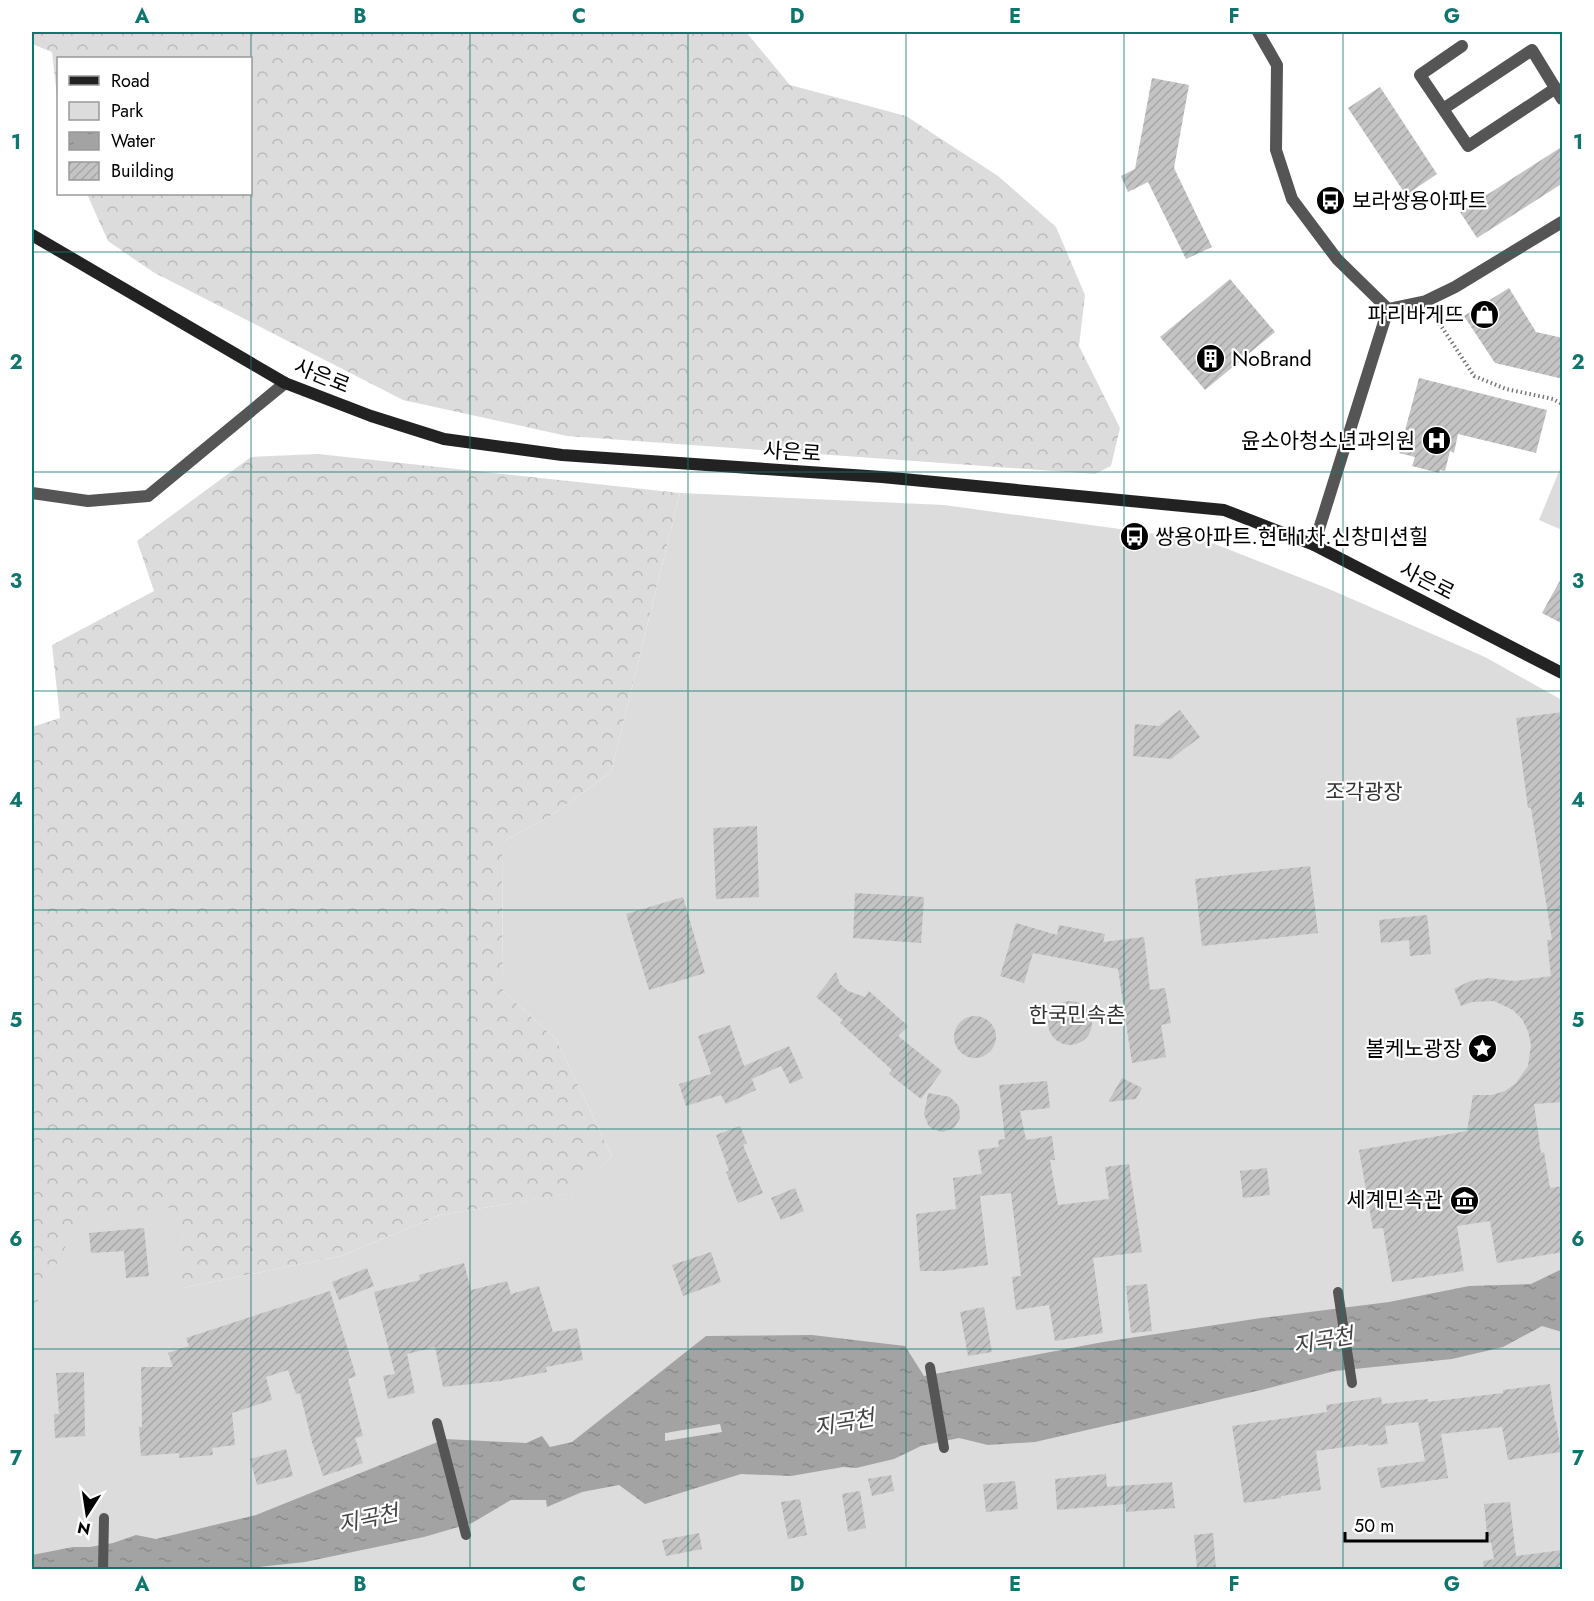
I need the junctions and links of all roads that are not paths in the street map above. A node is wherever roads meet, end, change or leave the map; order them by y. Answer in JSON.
{"nodes":[{"id":1,"x":1258,"y":32,"type":"edge"},
{"id":2,"x":1462,"y":46,"type":"dead end"},
{"id":3,"x":1559,"y":94,"type":"edge"},
{"id":4,"x":1443,"y":109,"type":"junction"},
{"id":5,"x":1563,"y":222,"type":"edge"},
{"id":6,"x":32,"y":235,"type":"edge"},
{"id":7,"x":1388,"y":309,"type":"junction"},
{"id":8,"x":285,"y":383,"type":"junction"},
{"id":9,"x":32,"y":493,"type":"edge"},
{"id":10,"x":1314,"y":545,"type":"junction"},
{"id":11,"x":1563,"y":673,"type":"edge"},
{"id":12,"x":1338,"y":1292,"type":"dead end"},
{"id":13,"x":930,"y":1367,"type":"dead end"},
{"id":14,"x":1352,"y":1383,"type":"dead end"},
{"id":15,"x":437,"y":1424,"type":"dead end"},
{"id":16,"x":944,"y":1448,"type":"dead end"},
{"id":17,"x":104,"y":1518,"type":"dead end"},
{"id":18,"x":466,"y":1535,"type":"dead end"},
{"id":19,"x":103,"y":1569,"type":"edge"}],
"edges":[{"from":1,"to":7,"type":"street"},
{"from":2,"to":4,"type":"street"},
{"from":3,"to":4,"type":"street"},
{"from":3,"to":4,"type":"street"},
{"from":5,"to":7,"type":"street"},
{"from":6,"to":8,"type":"main road","name":"사은로"},
{"from":7,"to":10,"type":"street"},
{"from":8,"to":9,"type":"street"},
{"from":8,"to":10,"type":"main road","name":"사은로"},
{"from":10,"to":11,"type":"main road","name":"사은로"},
{"from":12,"to":14,"type":"street"},
{"from":13,"to":16,"type":"street"},
{"from":15,"to":18,"type":"street"},
{"from":17,"to":19,"type":"street"}]}
